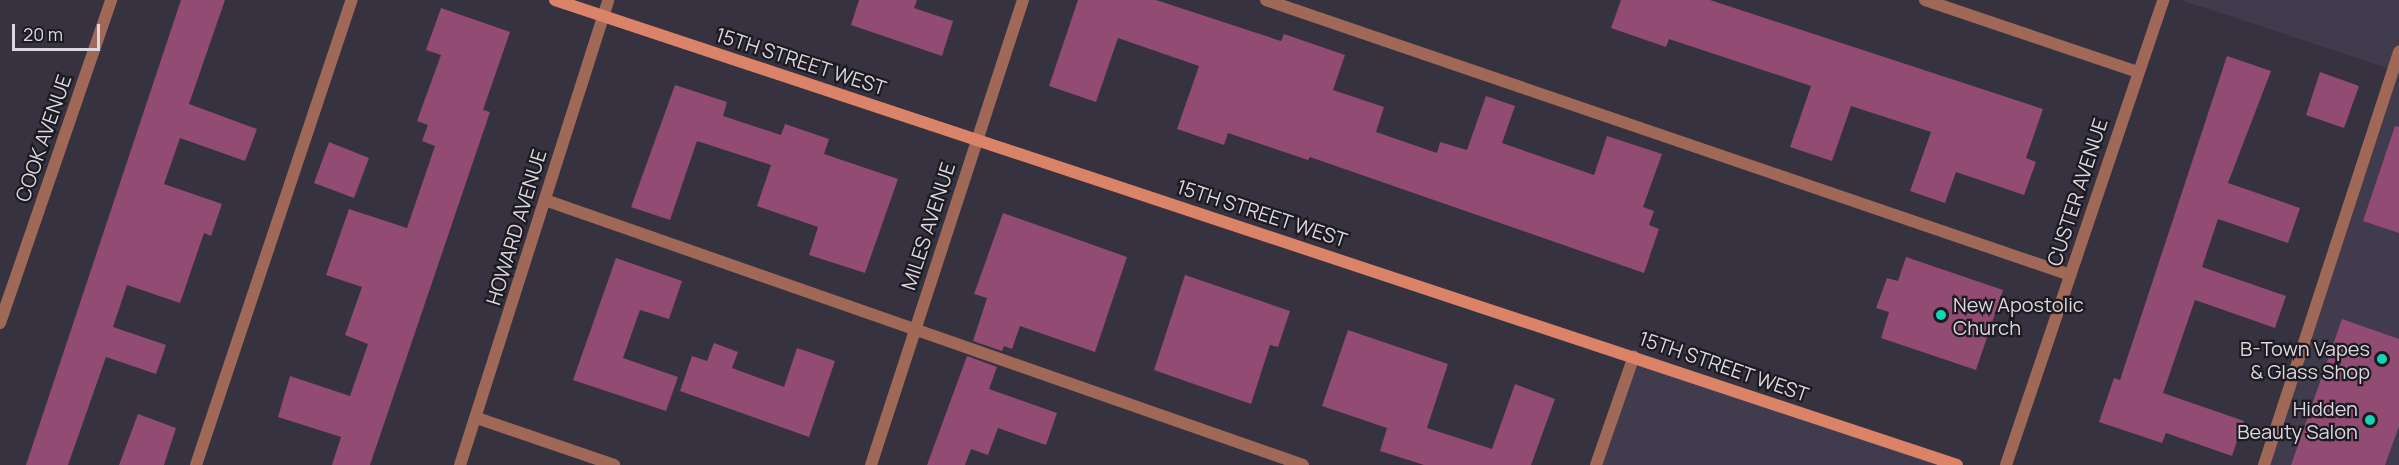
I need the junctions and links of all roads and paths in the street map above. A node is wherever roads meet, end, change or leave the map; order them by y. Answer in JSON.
{"nodes":[{"id":1,"x":111,"y":0,"type":"edge"},
{"id":2,"x":352,"y":0,"type":"edge"},
{"id":3,"x":555,"y":0,"type":"edge"},
{"id":4,"x":608,"y":0,"type":"edge"},
{"id":5,"x":1023,"y":0,"type":"edge"},
{"id":6,"x":1266,"y":0,"type":"edge"},
{"id":7,"x":1925,"y":0,"type":"edge"},
{"id":8,"x":2163,"y":0,"type":"edge"},
{"id":9,"x":602,"y":16,"type":"junction"},
{"id":10,"x":2399,"y":51,"type":"edge"},
{"id":11,"x":2138,"y":72,"type":"junction"},
{"id":12,"x":976,"y":140,"type":"junction"},
{"id":13,"x":545,"y":200,"type":"junction"},
{"id":14,"x":2070,"y":275,"type":"junction"},
{"id":15,"x":0,"y":323,"type":"edge"},
{"id":16,"x":915,"y":331,"type":"junction"},
{"id":17,"x":1634,"y":356,"type":"junction"},
{"id":18,"x":477,"y":418,"type":"junction"},
{"id":19,"x":196,"y":465,"type":"edge"},
{"id":20,"x":460,"y":465,"type":"edge"},
{"id":21,"x":614,"y":465,"type":"edge"},
{"id":22,"x":871,"y":465,"type":"edge"},
{"id":23,"x":1303,"y":465,"type":"edge"},
{"id":24,"x":1596,"y":465,"type":"edge"},
{"id":25,"x":1957,"y":465,"type":"edge"},
{"id":26,"x":2006,"y":465,"type":"edge"},
{"id":27,"x":2264,"y":465,"type":"edge"}],
"edges":[{"from":1,"to":15,"type":"street","name":"COOK AVENUE"},
{"from":2,"to":19,"type":"street"},
{"from":3,"to":9,"type":"street","name":"15TH STREET WEST"},
{"from":4,"to":9,"type":"street","name":"HOWARD AVENUE"},
{"from":5,"to":12,"type":"street","name":"MILES AVENUE"},
{"from":6,"to":14,"type":"street"},
{"from":7,"to":11,"type":"street"},
{"from":8,"to":11,"type":"street","name":"CUSTER AVENUE"},
{"from":9,"to":12,"type":"street","name":"15TH STREET WEST"},
{"from":9,"to":13,"type":"street","name":"HOWARD AVENUE"},
{"from":10,"to":27,"type":"street"},
{"from":11,"to":14,"type":"street","name":"CUSTER AVENUE"},
{"from":12,"to":16,"type":"street","name":"MILES AVENUE"},
{"from":12,"to":17,"type":"street","name":"15TH STREET WEST"},
{"from":13,"to":16,"type":"street"},
{"from":13,"to":18,"type":"street","name":"HOWARD AVENUE"},
{"from":14,"to":26,"type":"street","name":"CUSTER AVENUE"},
{"from":16,"to":22,"type":"street","name":"MILES AVENUE"},
{"from":16,"to":23,"type":"street"},
{"from":17,"to":24,"type":"street"},
{"from":17,"to":25,"type":"street","name":"15TH STREET WEST"},
{"from":18,"to":20,"type":"street","name":"HOWARD AVENUE"},
{"from":18,"to":21,"type":"street"}]}
